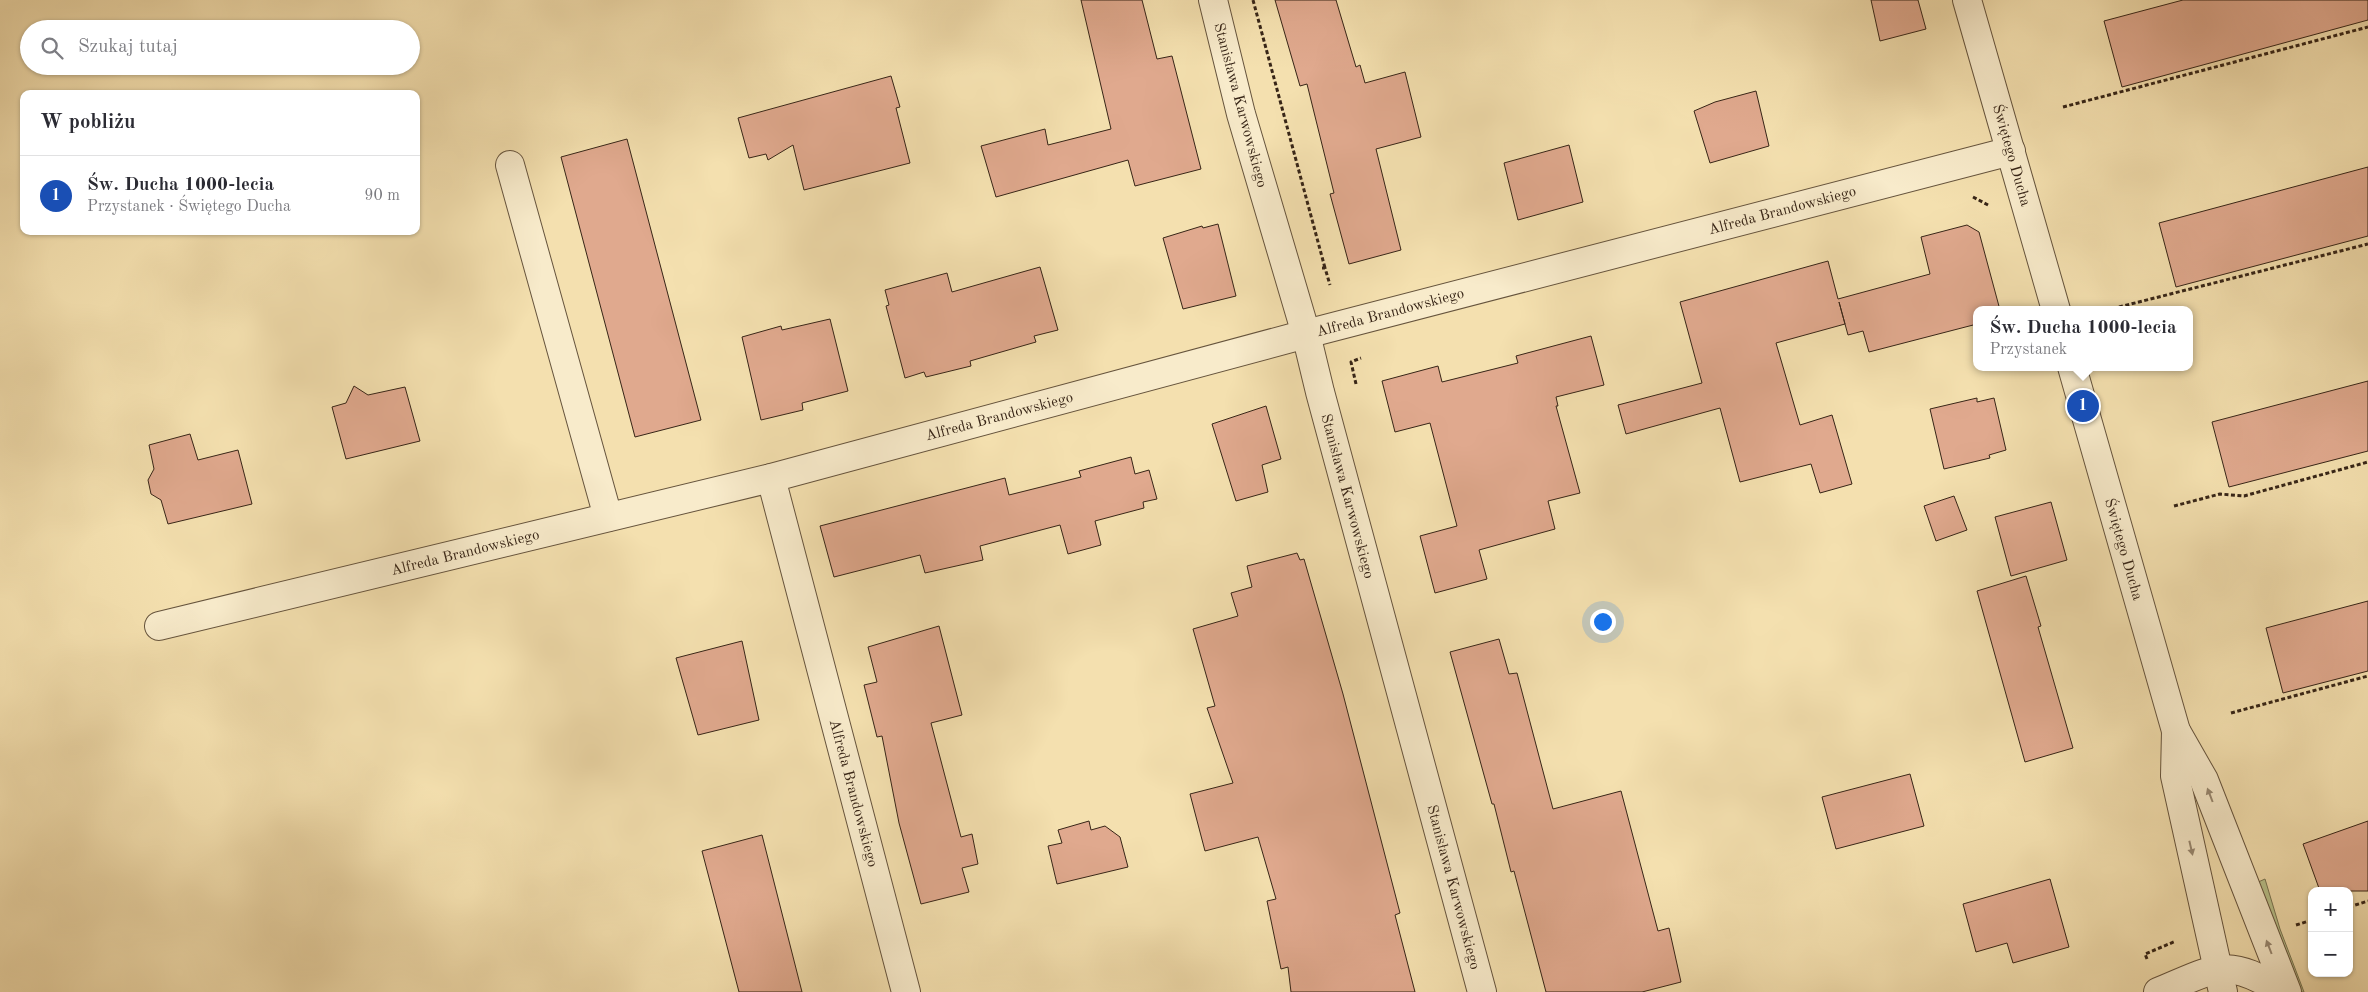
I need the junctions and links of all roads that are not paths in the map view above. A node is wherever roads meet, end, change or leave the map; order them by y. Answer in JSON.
{"nodes":[{"id":1,"x":1213,"y":0,"type":"edge"},
{"id":2,"x":1967,"y":0,"type":"edge"},
{"id":3,"x":2011,"y":151,"type":"junction"},
{"id":4,"x":510,"y":164,"type":"dead end"},
{"id":5,"x":2055,"y":306,"type":"edge"},
{"id":6,"x":1306,"y":334,"type":"junction"},
{"id":7,"x":2073,"y":371,"type":"edge"},
{"id":8,"x":770,"y":478,"type":"junction"},
{"id":9,"x":608,"y":517,"type":"junction"},
{"id":10,"x":159,"y":626,"type":"dead end"},
{"id":11,"x":2176,"y":731,"type":"junction"},
{"id":12,"x":2220,"y":980,"type":"edge"},
{"id":13,"x":906,"y":992,"type":"edge"},
{"id":14,"x":1482,"y":992,"type":"edge"},
{"id":15,"x":2158,"y":992,"type":"edge"},
{"id":16,"x":2282,"y":992,"type":"edge"},
{"id":17,"x":2287,"y":992,"type":"edge"}],
"edges":[{"from":1,"to":6,"type":"street","name":"Stanisława Karwowskiego"},
{"from":2,"to":3,"type":"street","name":"Świętego Ducha"},
{"from":3,"to":5,"type":"street","name":"Świętego Ducha"},
{"from":3,"to":6,"type":"street","name":"Alfreda Brandowskiego"},
{"from":4,"to":9,"type":"street"},
{"from":6,"to":8,"type":"street","name":"Alfreda Brandowskiego"},
{"from":6,"to":14,"type":"street","name":"Stanisława Karwowskiego"},
{"from":7,"to":11,"type":"street","name":"Świętego Ducha"},
{"from":8,"to":9,"type":"street","name":"Alfreda Brandowskiego"},
{"from":8,"to":13,"type":"street","name":"Alfreda Brandowskiego"},
{"from":9,"to":10,"type":"street","name":"Alfreda Brandowskiego"},
{"from":11,"to":12,"type":"street","name":"Świętego Ducha","one_way":true},
{"from":17,"to":11,"type":"street","name":"Świętego Ducha","one_way":true},
{"from":12,"to":15,"type":"street"},
{"from":12,"to":16,"type":"street"}]}
